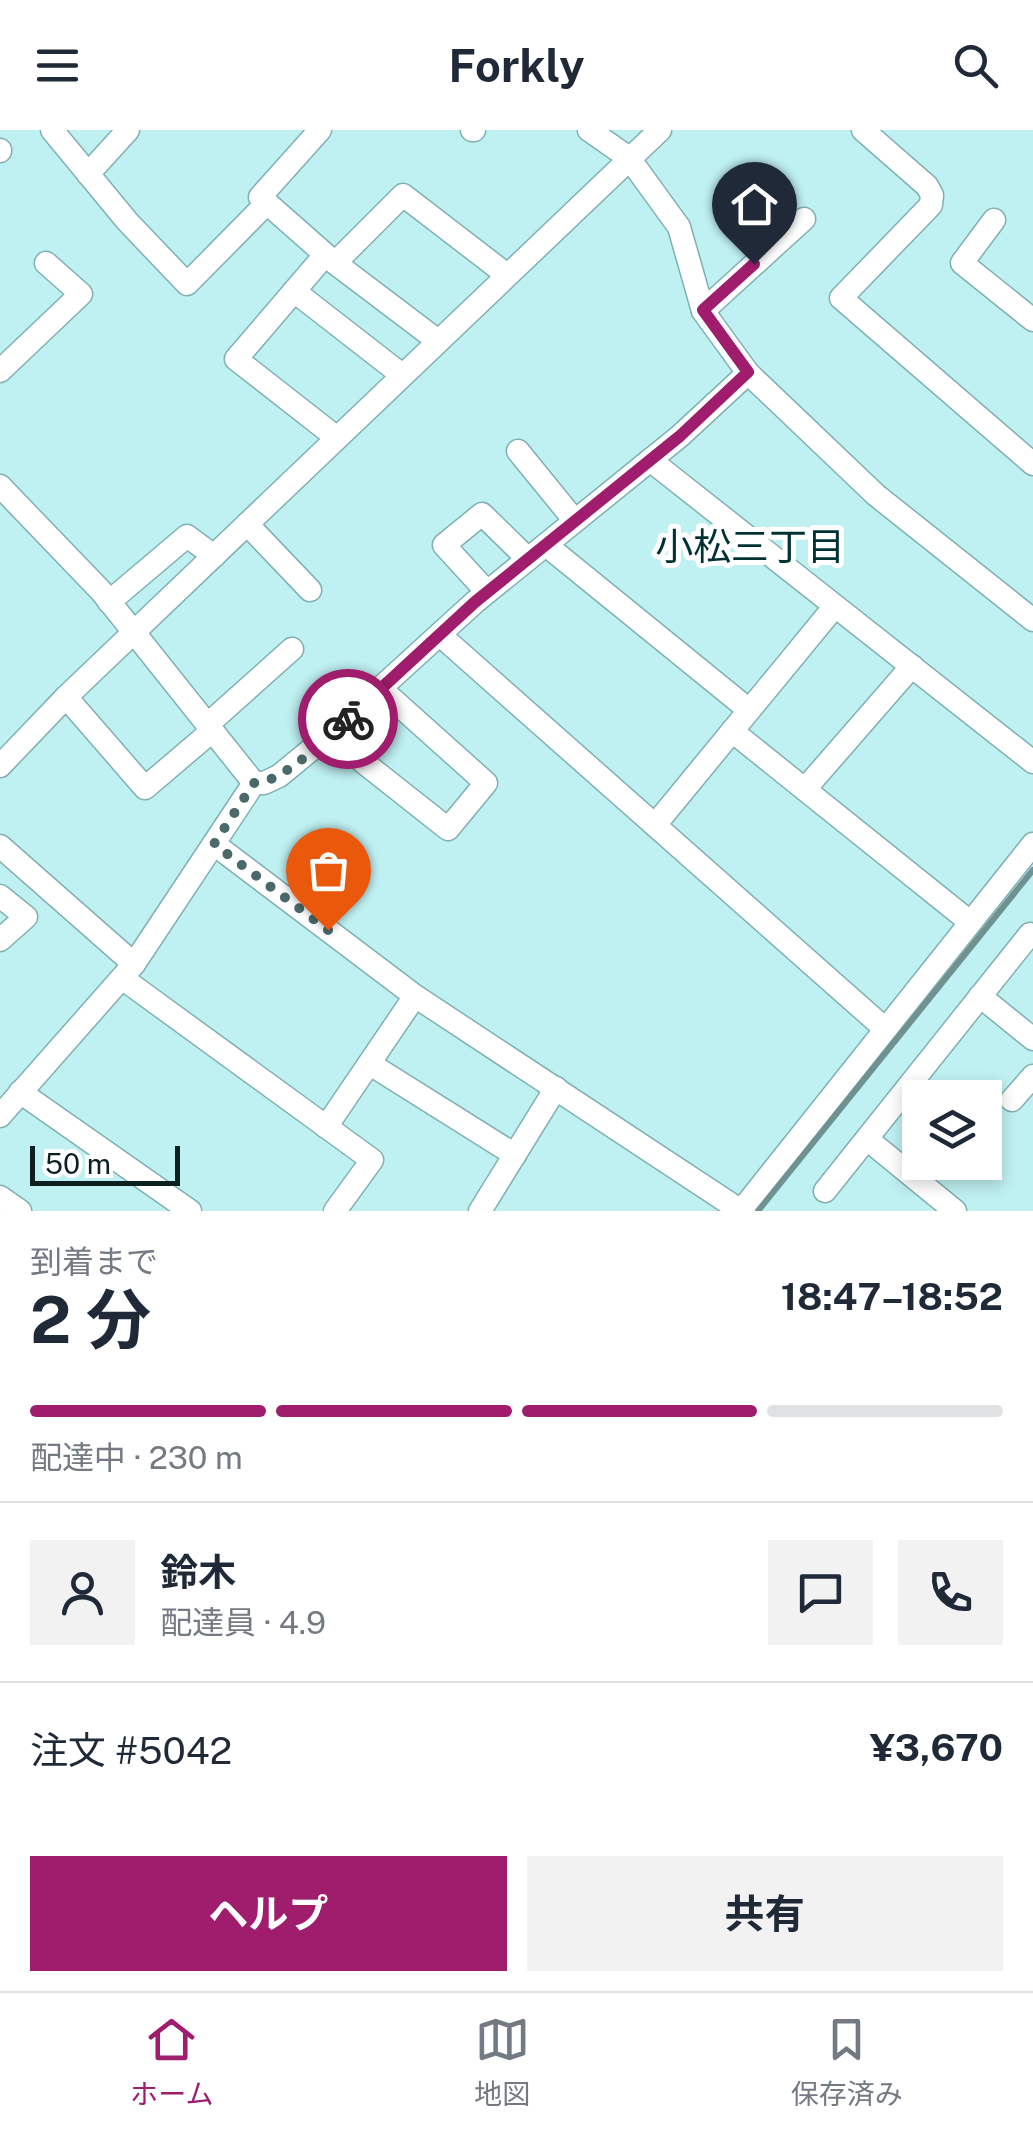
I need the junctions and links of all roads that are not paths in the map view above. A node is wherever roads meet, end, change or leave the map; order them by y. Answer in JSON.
{"nodes":[{"id":1,"x":52,"y":130,"type":"edge"},
{"id":2,"x":128,"y":130,"type":"edge"},
{"id":3,"x":320,"y":130,"type":"edge"},
{"id":4,"x":590,"y":130,"type":"edge"},
{"id":5,"x":660,"y":130,"type":"edge"},
{"id":6,"x":863,"y":130,"type":"edge"},
{"id":7,"x":630,"y":158,"type":"junction"},
{"id":8,"x":88,"y":174,"type":"junction"},
{"id":9,"x":267,"y":203,"type":"junction"},
{"id":10,"x":804,"y":218,"type":"dead end"},
{"id":11,"x":994,"y":220,"type":"dead end"},
{"id":12,"x":330,"y":259,"type":"junction"},
{"id":13,"x":46,"y":262,"type":"dead end"},
{"id":14,"x":506,"y":275,"type":"junction"},
{"id":15,"x":294,"y":291,"type":"junction"},
{"id":16,"x":703,"y":310,"type":"junction"},
{"id":17,"x":1033,"y":320,"type":"edge"},
{"id":18,"x":438,"y":341,"type":"junction"},
{"id":19,"x":0,"y":371,"type":"edge"},
{"id":20,"x":748,"y":372,"type":"junction"},
{"id":21,"x":402,"y":375,"type":"junction"},
{"id":22,"x":337,"y":438,"type":"junction"},
{"id":23,"x":518,"y":451,"type":"dead end"},
{"id":24,"x":650,"y":460,"type":"junction"},
{"id":25,"x":1033,"y":464,"type":"edge"},
{"id":26,"x":0,"y":486,"type":"edge"},
{"id":27,"x":575,"y":521,"type":"junction"},
{"id":28,"x":247,"y":524,"type":"junction"},
{"id":29,"x":537,"y":552,"type":"junction"},
{"id":30,"x":214,"y":556,"type":"junction"},
{"id":31,"x":310,"y":590,"type":"dead end"},
{"id":32,"x":487,"y":592,"type":"junction"},
{"id":33,"x":109,"y":602,"type":"junction"},
{"id":34,"x":835,"y":606,"type":"junction"},
{"id":35,"x":1033,"y":620,"type":"edge"},
{"id":36,"x":134,"y":633,"type":"junction"},
{"id":37,"x":440,"y":635,"type":"junction"},
{"id":38,"x":292,"y":649,"type":"dead end"},
{"id":39,"x":912,"y":666,"type":"junction"},
{"id":40,"x":381,"y":689,"type":"junction"},
{"id":41,"x":66,"y":697,"type":"junction"},
{"id":42,"x":749,"y":710,"type":"junction"},
{"id":43,"x":210,"y":728,"type":"junction"},
{"id":44,"x":732,"y":731,"type":"junction"},
{"id":45,"x":330,"y":735,"type":"junction"},
{"id":46,"x":1033,"y":762,"type":"edge"},
{"id":47,"x":0,"y":766,"type":"edge"},
{"id":48,"x":254,"y":783,"type":"junction"},
{"id":49,"x":804,"y":789,"type":"junction"},
{"id":50,"x":655,"y":825,"type":"junction"},
{"id":51,"x":214,"y":844,"type":"junction"},
{"id":52,"x":1033,"y":844,"type":"edge"},
{"id":53,"x":0,"y":846,"type":"edge"},
{"id":54,"x":0,"y":896,"type":"edge"},
{"id":55,"x":970,"y":922,"type":"junction"},
{"id":56,"x":1033,"y":936,"type":"edge"},
{"id":57,"x":0,"y":940,"type":"edge"},
{"id":58,"x":128,"y":971,"type":"junction"},
{"id":59,"x":415,"y":996,"type":"junction"},
{"id":60,"x":980,"y":996,"type":"junction"},
{"id":61,"x":884,"y":1028,"type":"junction"},
{"id":62,"x":1033,"y":1039,"type":"edge"},
{"id":63,"x":370,"y":1064,"type":"junction"},
{"id":64,"x":1033,"y":1076,"type":"edge"},
{"id":65,"x":556,"y":1088,"type":"junction"},
{"id":66,"x":20,"y":1092,"type":"junction"},
{"id":67,"x":1012,"y":1100,"type":"dead end"},
{"id":68,"x":0,"y":1116,"type":"edge"},
{"id":69,"x":326,"y":1127,"type":"junction"},
{"id":70,"x":866,"y":1139,"type":"junction"},
{"id":71,"x":515,"y":1154,"type":"junction"},
{"id":72,"x":825,"y":1190,"type":"dead end"},
{"id":73,"x":0,"y":1197,"type":"edge"},
{"id":74,"x":20,"y":1211,"type":"edge"},
{"id":75,"x":190,"y":1211,"type":"edge"},
{"id":76,"x":335,"y":1211,"type":"edge"},
{"id":77,"x":480,"y":1211,"type":"edge"},
{"id":78,"x":741,"y":1211,"type":"edge"},
{"id":79,"x":955,"y":1211,"type":"edge"}],
"edges":[{"from":1,"to":8,"type":"street"},
{"from":2,"to":8,"type":"street"},
{"from":3,"to":9,"type":"street"},
{"from":4,"to":7,"type":"street"},
{"from":5,"to":7,"type":"street"},
{"from":6,"to":25,"type":"street"},
{"from":7,"to":14,"type":"street"},
{"from":7,"to":16,"type":"street"},
{"from":8,"to":9,"type":"street"},
{"from":9,"to":12,"type":"street"},
{"from":10,"to":16,"type":"street"},
{"from":11,"to":17,"type":"street"},
{"from":12,"to":14,"type":"street"},
{"from":12,"to":15,"type":"street"},
{"from":12,"to":18,"type":"street"},
{"from":13,"to":19,"type":"street"},
{"from":14,"to":18,"type":"street"},
{"from":15,"to":21,"type":"street"},
{"from":15,"to":22,"type":"street"},
{"from":16,"to":20,"type":"street"},
{"from":18,"to":21,"type":"street"},
{"from":20,"to":24,"type":"street"},
{"from":20,"to":35,"type":"street"},
{"from":21,"to":22,"type":"street"},
{"from":22,"to":28,"type":"street"},
{"from":23,"to":27,"type":"street"},
{"from":24,"to":27,"type":"street"},
{"from":24,"to":34,"type":"street"},
{"from":26,"to":33,"type":"street"},
{"from":27,"to":29,"type":"street"},
{"from":28,"to":30,"type":"street"},
{"from":28,"to":31,"type":"street"},
{"from":29,"to":32,"type":"street"},
{"from":29,"to":32,"type":"street"},
{"from":29,"to":42,"type":"street"},
{"from":30,"to":33,"type":"street"},
{"from":30,"to":36,"type":"street"},
{"from":32,"to":37,"type":"street"},
{"from":33,"to":36,"type":"street"},
{"from":34,"to":39,"type":"street"},
{"from":34,"to":42,"type":"street"},
{"from":36,"to":41,"type":"street"},
{"from":36,"to":43,"type":"street"},
{"from":37,"to":40,"type":"street"},
{"from":37,"to":50,"type":"street"},
{"from":38,"to":43,"type":"street"},
{"from":39,"to":46,"type":"street"},
{"from":39,"to":49,"type":"street"},
{"from":40,"to":45,"type":"street"},
{"from":40,"to":45,"type":"street"},
{"from":41,"to":43,"type":"street"},
{"from":41,"to":47,"type":"street"},
{"from":42,"to":44,"type":"street"},
{"from":43,"to":48,"type":"street"},
{"from":44,"to":49,"type":"street"},
{"from":44,"to":50,"type":"street"},
{"from":45,"to":48,"type":"street"},
{"from":48,"to":51,"type":"street"},
{"from":49,"to":55,"type":"street"},
{"from":50,"to":61,"type":"street"},
{"from":51,"to":58,"type":"street"},
{"from":51,"to":59,"type":"street"},
{"from":52,"to":55,"type":"street"},
{"from":53,"to":58,"type":"street"},
{"from":54,"to":57,"type":"street"},
{"from":55,"to":61,"type":"street"},
{"from":56,"to":60,"type":"street"},
{"from":58,"to":66,"type":"street"},
{"from":58,"to":69,"type":"street"},
{"from":59,"to":63,"type":"street"},
{"from":59,"to":65,"type":"street"},
{"from":60,"to":62,"type":"street"},
{"from":60,"to":70,"type":"street"},
{"from":61,"to":78,"type":"street"},
{"from":63,"to":69,"type":"street"},
{"from":63,"to":71,"type":"street"},
{"from":64,"to":67,"type":"street"},
{"from":65,"to":71,"type":"street"},
{"from":65,"to":78,"type":"street"},
{"from":66,"to":68,"type":"street"},
{"from":66,"to":75,"type":"street"},
{"from":69,"to":76,"type":"street"},
{"from":70,"to":72,"type":"street"},
{"from":70,"to":79,"type":"street"},
{"from":71,"to":77,"type":"street"},
{"from":73,"to":74,"type":"street"}]}
